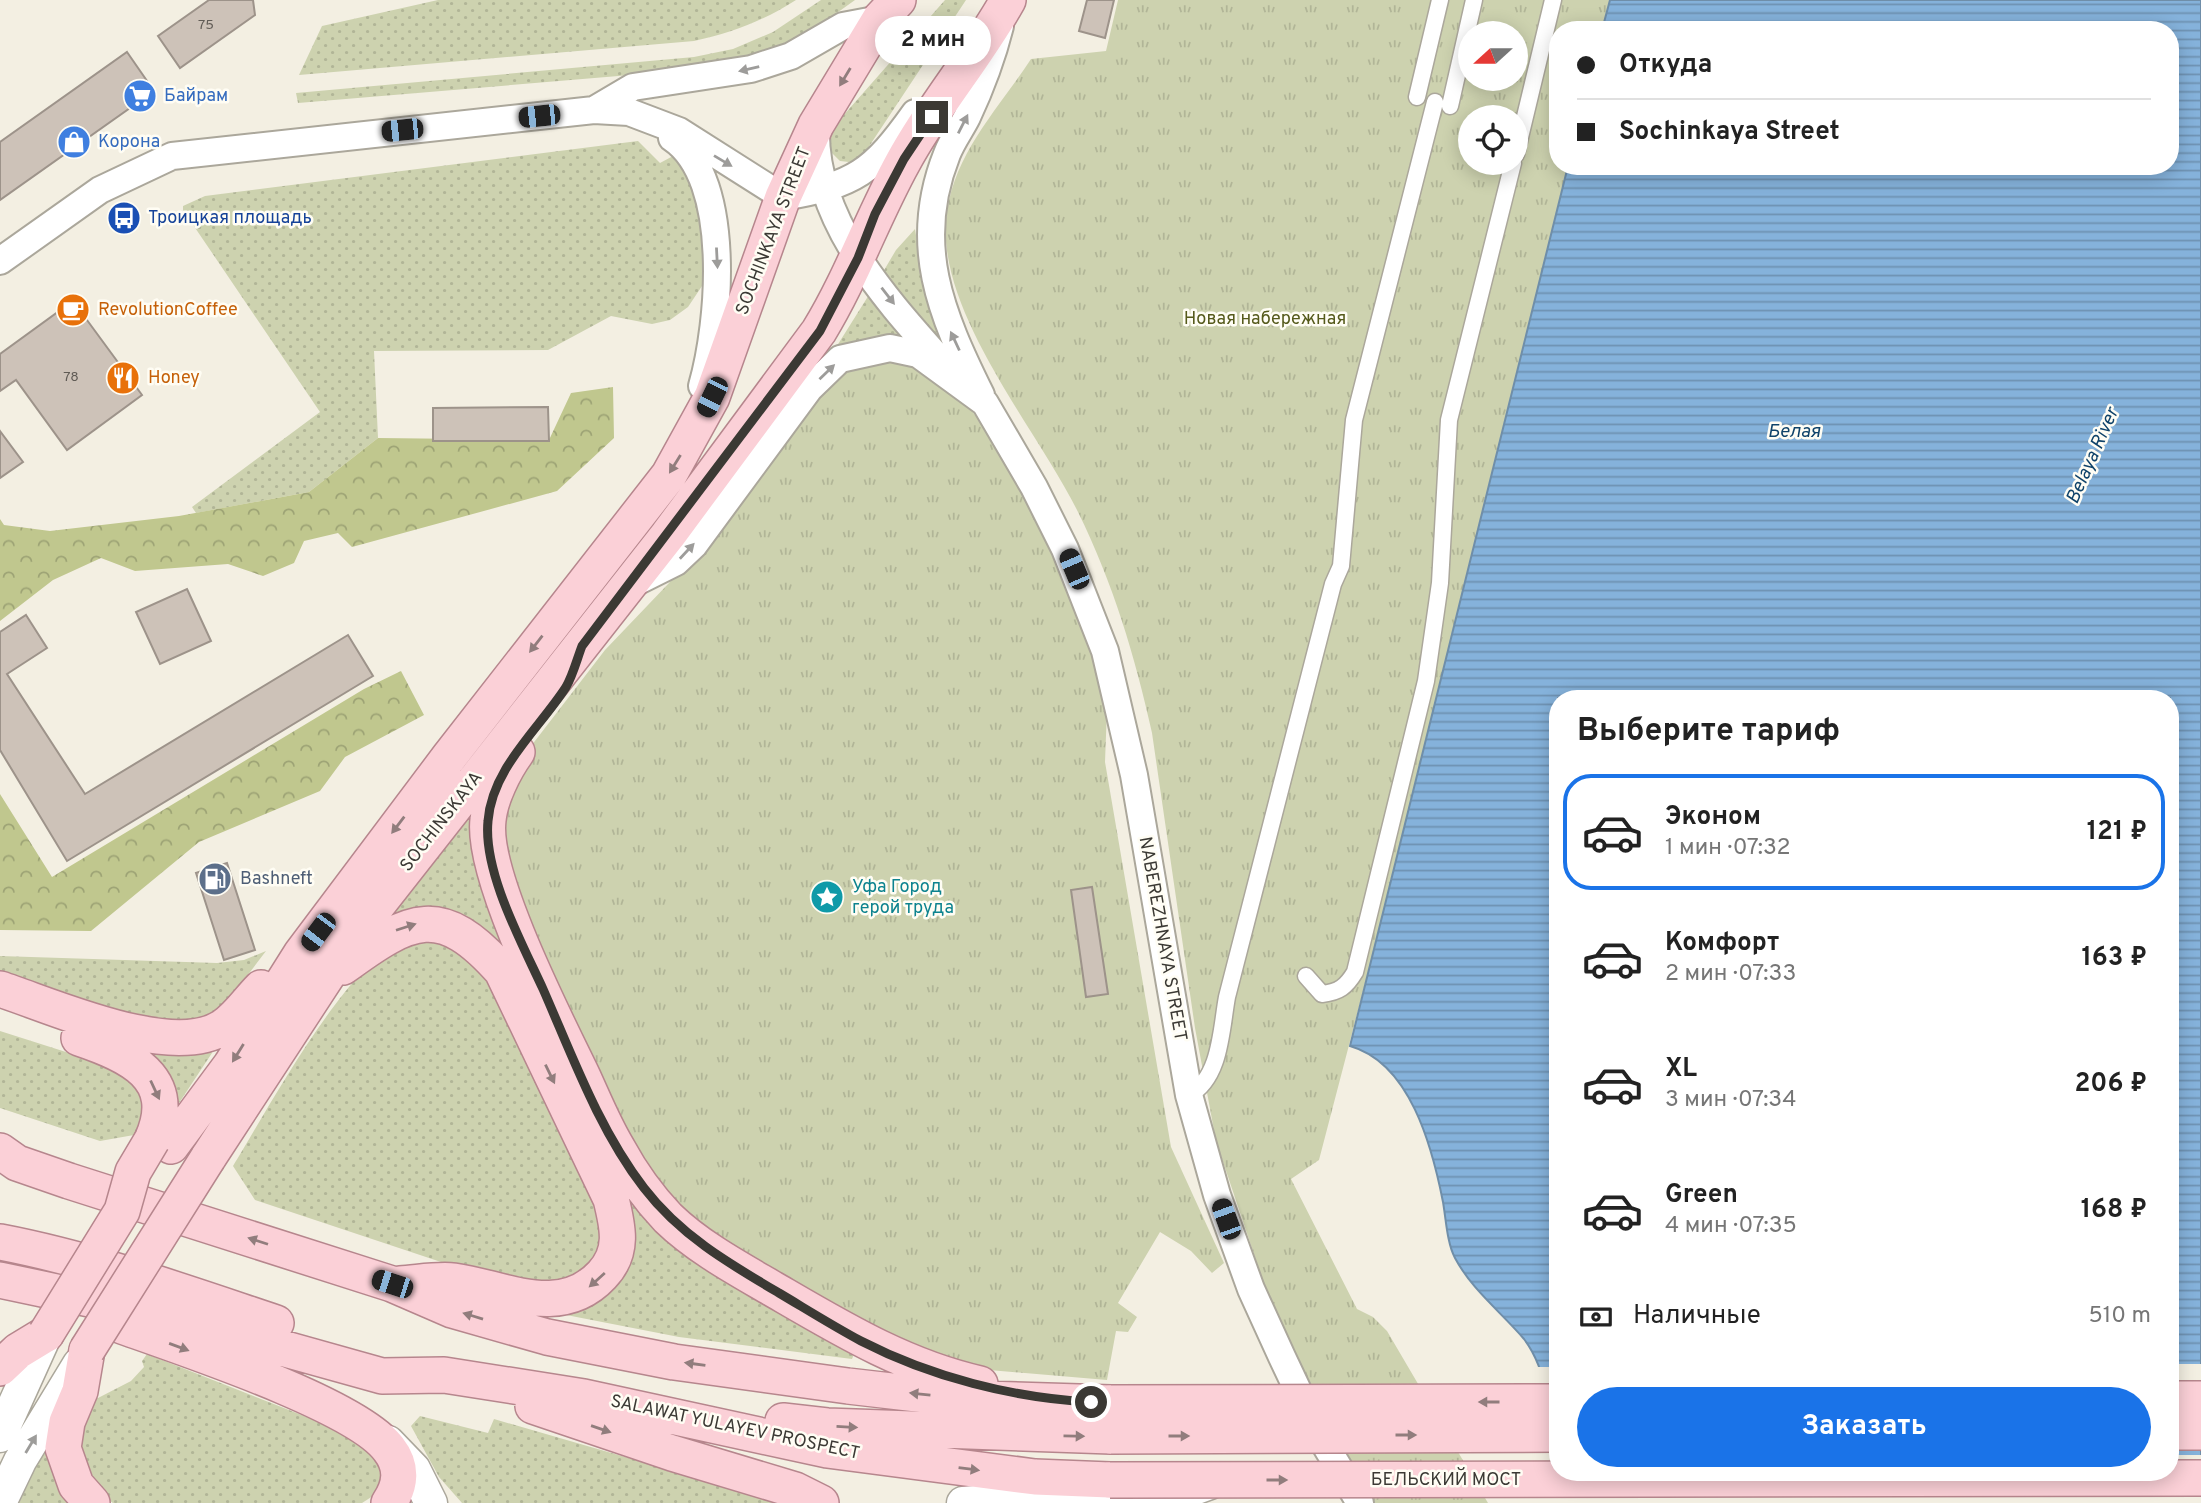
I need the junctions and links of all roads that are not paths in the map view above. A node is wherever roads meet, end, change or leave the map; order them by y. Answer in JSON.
{"nodes":[{"id":1,"x":1440,"y":0,"type":"edge"},
{"id":2,"x":1474,"y":0,"type":"edge"},
{"id":3,"x":1553,"y":0,"type":"edge"},
{"id":4,"x":1006,"y":3,"type":"edge"},
{"id":5,"x":889,"y":9,"type":"edge"},
{"id":6,"x":959,"y":75,"type":"junction"},
{"id":7,"x":1448,"y":105,"type":"junction"},
{"id":8,"x":1528,"y":105,"type":"edge"},
{"id":9,"x":594,"y":110,"type":"junction"},
{"id":10,"x":816,"y":138,"type":"junction"},
{"id":11,"x":863,"y":173,"type":"junction"},
{"id":12,"x":1510,"y":175,"type":"edge"},
{"id":13,"x":825,"y":190,"type":"junction"},
{"id":14,"x":783,"y":197,"type":"junction"},
{"id":15,"x":850,"y":244,"type":"junction"},
{"id":16,"x":0,"y":261,"type":"edge"},
{"id":17,"x":961,"y":383,"type":"junction"},
{"id":18,"x":985,"y":402,"type":"junction"},
{"id":19,"x":695,"y":433,"type":"junction"},
{"id":20,"x":629,"y":585,"type":"junction"},
{"id":21,"x":582,"y":646,"type":"junction"},
{"id":22,"x":301,"y":954,"type":"junction"},
{"id":23,"x":1306,"y":976,"type":"dead end"},
{"id":24,"x":329,"y":977,"type":"junction"},
{"id":25,"x":0,"y":989,"type":"edge"},
{"id":26,"x":0,"y":1013,"type":"edge"},
{"id":27,"x":1189,"y":1095,"type":"junction"},
{"id":28,"x":162,"y":1143,"type":"junction"},
{"id":29,"x":6,"y":1158,"type":"edge"},
{"id":30,"x":0,"y":1242,"type":"edge"},
{"id":31,"x":1,"y":1280,"type":"edge"},
{"id":32,"x":392,"y":1284,"type":"junction"},
{"id":33,"x":12,"y":1368,"type":"edge"},
{"id":34,"x":444,"y":1375,"type":"junction"},
{"id":35,"x":73,"y":1389,"type":"junction"},
{"id":36,"x":584,"y":1398,"type":"junction"},
{"id":37,"x":2179,"y":1399,"type":"edge"},
{"id":38,"x":2201,"y":1399,"type":"edge"},
{"id":39,"x":1051,"y":1400,"type":"junction"},
{"id":40,"x":1549,"y":1402,"type":"edge"},
{"id":41,"x":1111,"y":1420,"type":"junction"},
{"id":42,"x":2179,"y":1432,"type":"edge"},
{"id":43,"x":2201,"y":1432,"type":"edge"},
{"id":44,"x":1549,"y":1434,"type":"edge"},
{"id":45,"x":0,"y":1436,"type":"edge"},
{"id":46,"x":376,"y":1436,"type":"junction"},
{"id":47,"x":2179,"y":1478,"type":"edge"},
{"id":48,"x":2201,"y":1478,"type":"edge"},
{"id":49,"x":1549,"y":1479,"type":"edge"},
{"id":50,"x":1110,"y":1490,"type":"junction"},
{"id":51,"x":431,"y":1498,"type":"edge"},
{"id":52,"x":0,"y":1503,"type":"edge"},
{"id":53,"x":92,"y":1503,"type":"edge"},
{"id":54,"x":389,"y":1503,"type":"edge"},
{"id":55,"x":821,"y":1503,"type":"edge"},
{"id":56,"x":963,"y":1503,"type":"edge"},
{"id":57,"x":1360,"y":1503,"type":"edge"}],
"edges":[{"from":1,"to":7,"type":"street"},
{"from":2,"to":7,"type":"street"},
{"from":3,"to":8,"type":"street"},
{"from":4,"to":6,"type":"main road"},
{"from":18,"to":4,"type":"street","one_way":true},
{"from":5,"to":9,"type":"street","one_way":true},
{"from":5,"to":10,"type":"main road","name":"SOCHINKAYA STREET","one_way":true},
{"from":6,"to":11,"type":"street"},
{"from":6,"to":15,"type":"main road"},
{"from":7,"to":27,"type":"street"},
{"from":9,"to":14,"type":"street","one_way":true},
{"from":9,"to":16,"type":"street"},
{"from":9,"to":19,"type":"street","one_way":true},
{"from":10,"to":11,"type":"street"},
{"from":10,"to":13,"type":"street"},
{"from":10,"to":14,"type":"main road","name":"SOCHINKAYA STREET"},
{"from":11,"to":13,"type":"street"},
{"from":12,"to":23,"type":"street"},
{"from":13,"to":14,"type":"street"},
{"from":13,"to":15,"type":"street"},
{"from":14,"to":15,"type":"street"},
{"from":14,"to":19,"type":"main road","name":"SOCHINSKAYA"},
{"from":15,"to":17,"type":"street","one_way":true},
{"from":15,"to":20,"type":"main road","name":"SOCHINSKAYA"},
{"from":17,"to":18,"type":"street","name":"NABEREZHNAYA STREET"},
{"from":20,"to":17,"type":"street","one_way":true},
{"from":18,"to":27,"type":"street","name":"NABEREZHNAYA STREET"},
{"from":19,"to":22,"type":"main road","name":"SOCHINSKAYA","one_way":true},
{"from":20,"to":21,"type":"main road","name":"SOCHINSKAYA"},
{"from":21,"to":24,"type":"main road","name":"SOCHINSKAYA"},
{"from":21,"to":39,"type":"main road"},
{"from":22,"to":25,"type":"main road"},
{"from":22,"to":28,"type":"main road","name":"SOCHINSKAYA","one_way":true},
{"from":24,"to":32,"type":"main road","one_way":true},
{"from":24,"to":35,"type":"main road","name":"SOCHINSKAYA","bridge":true},
{"from":26,"to":28,"type":"main road","one_way":true},
{"from":27,"to":57,"type":"street","name":"NABEREZHNAYA STREET"},
{"from":28,"to":33,"type":"main road","name":"SOCHINSKAYA","bridge":true},
{"from":32,"to":29,"type":"main road","one_way":true},
{"from":30,"to":34,"type":"main road"},
{"from":31,"to":34,"type":"main road"},
{"from":31,"to":46,"type":"main road","one_way":true},
{"from":39,"to":32,"type":"main road","one_way":true},
{"from":33,"to":45,"type":"main road"},
{"from":34,"to":36,"type":"main road","name":"SALAWAT YULAYEV PROSPECT"},
{"from":34,"to":55,"type":"main road","one_way":true},
{"from":52,"to":35,"type":"main road","one_way":true},
{"from":35,"to":53,"type":"main road"},
{"from":36,"to":41,"type":"main road","one_way":true},
{"from":36,"to":50,"type":"main road","name":"SALAWAT YULAYEV PROSPECT","one_way":true},
{"from":37,"to":38,"type":"main road"},
{"from":39,"to":41,"type":"main road"},
{"from":40,"to":41,"type":"main road","one_way":true,"bridge":true},
{"from":41,"to":44,"type":"main road","one_way":true,"bridge":true},
{"from":42,"to":43,"type":"main road"},
{"from":46,"to":51,"type":"main road"},
{"from":46,"to":54,"type":"main road"},
{"from":47,"to":48,"type":"main road","name":"БЕЛЬСКИЙ МОСТ","one_way":true,"bridge":true},
{"from":50,"to":49,"type":"main road","name":"БЕЛЬСКИЙ МОСТ","one_way":true,"bridge":true},
{"from":50,"to":56,"type":"main road"}]}
